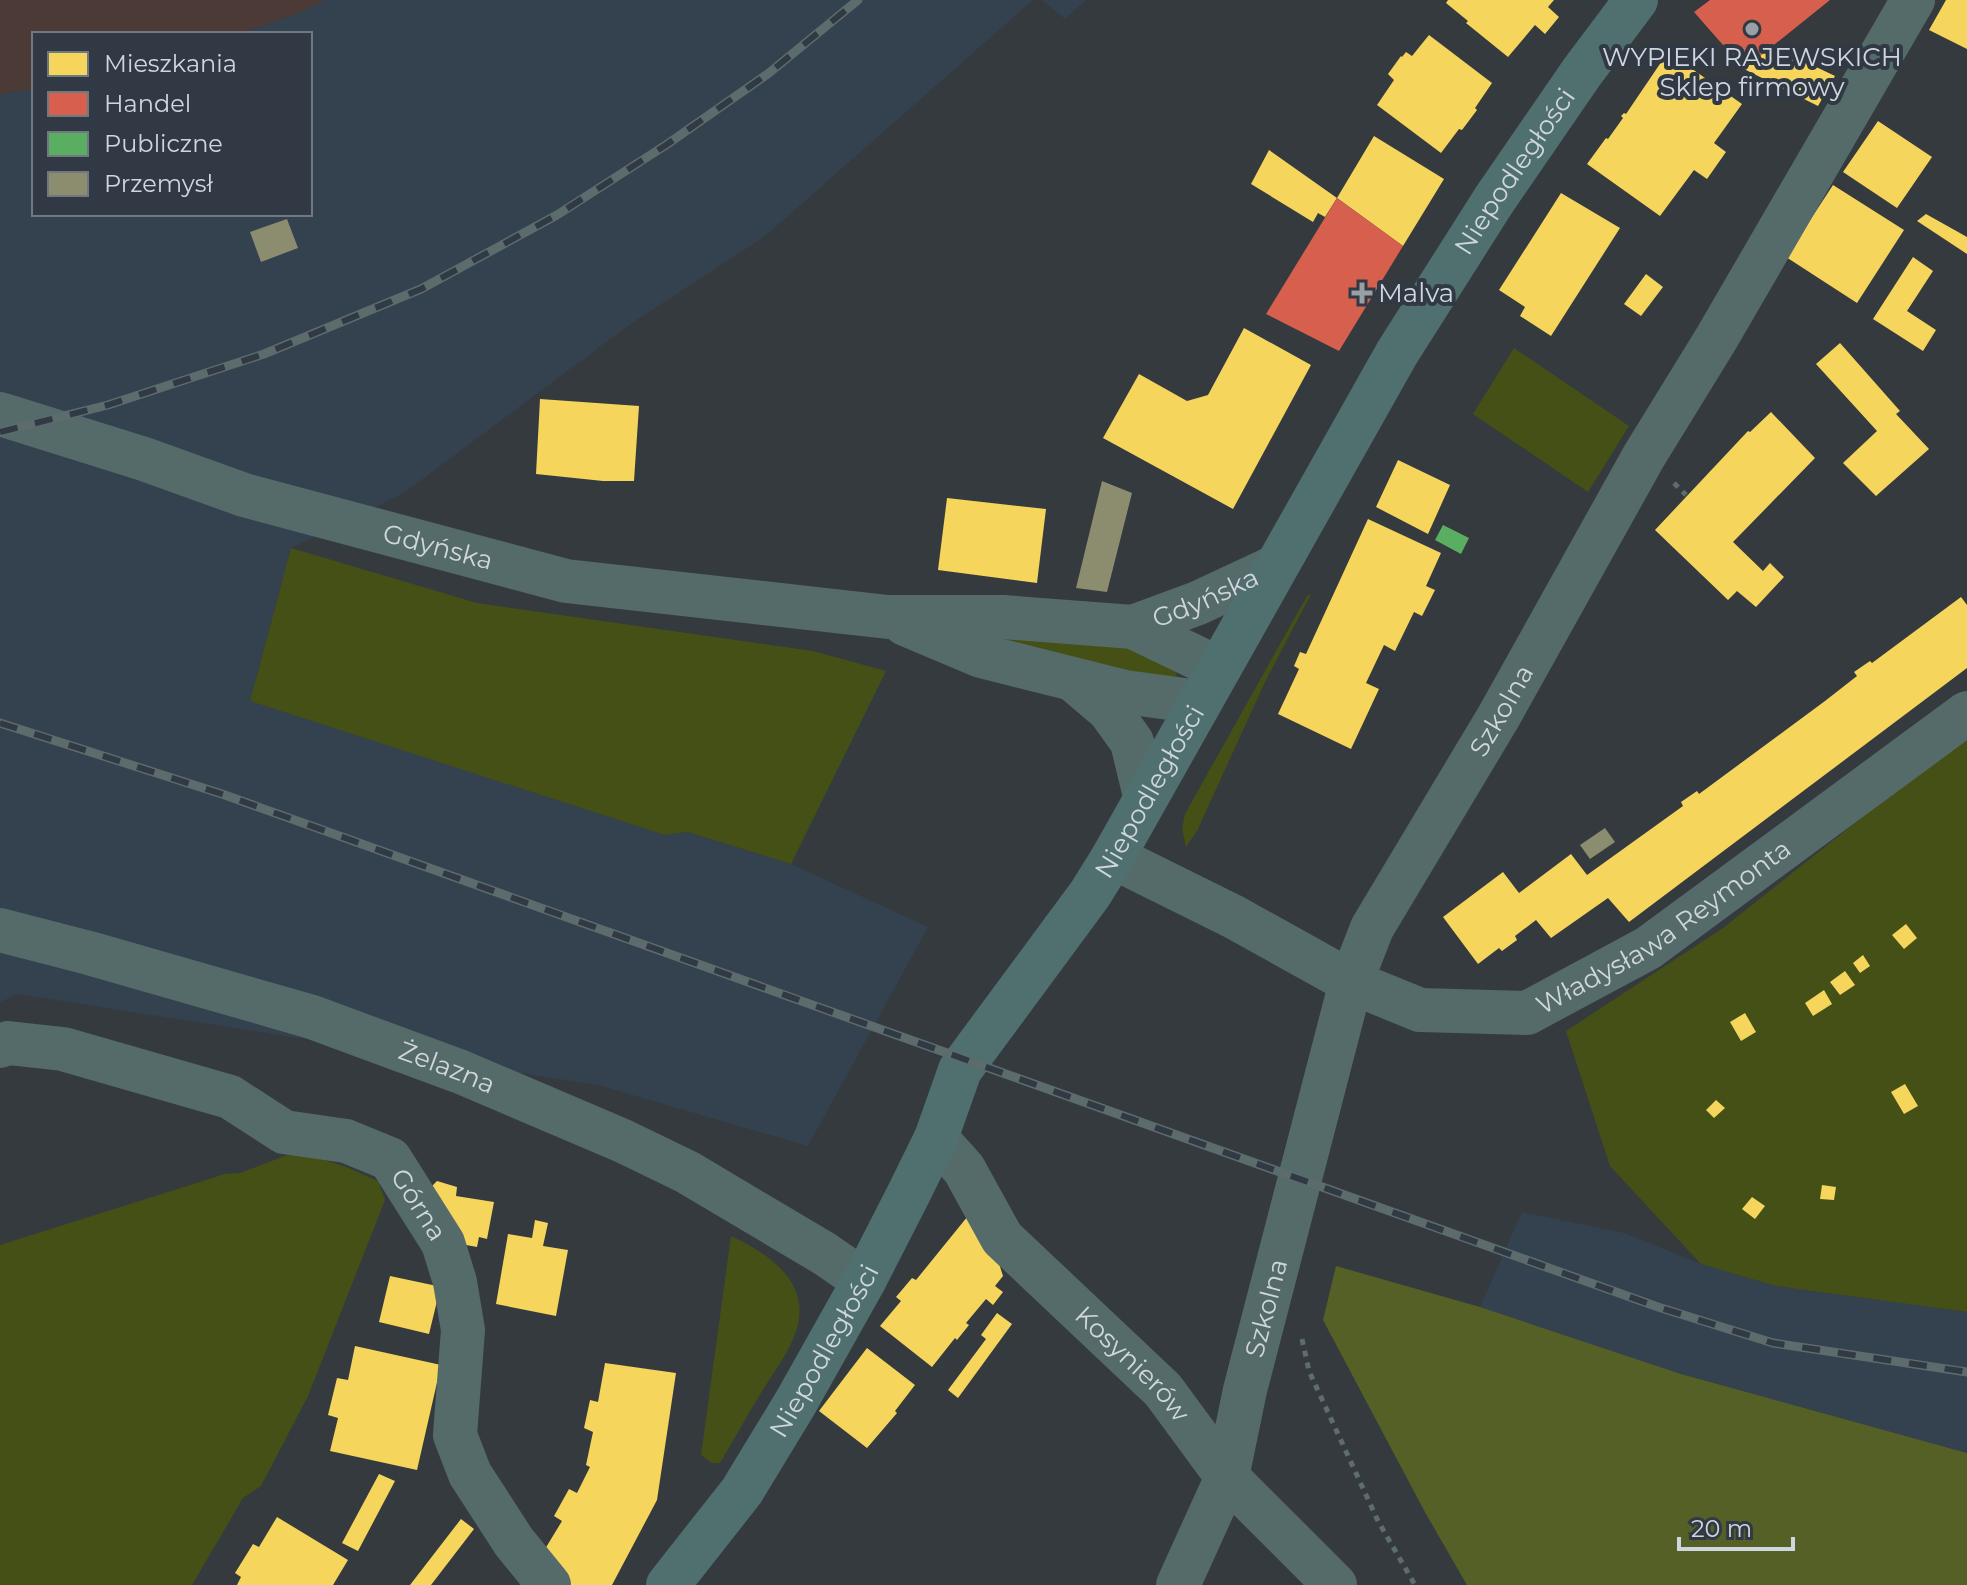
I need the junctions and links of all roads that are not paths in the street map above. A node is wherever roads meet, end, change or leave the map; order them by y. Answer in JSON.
{"nodes":[{"id":1,"x":1636,"y":0,"type":"edge"},
{"id":2,"x":1913,"y":0,"type":"edge"},
{"id":3,"x":0,"y":414,"type":"edge"},
{"id":4,"x":1275,"y":567,"type":"junction"},
{"id":5,"x":888,"y":617,"type":"junction"},
{"id":6,"x":1133,"y":627,"type":"junction"},
{"id":7,"x":1074,"y":680,"type":"junction"},
{"id":8,"x":1208,"y":685,"type":"junction"},
{"id":9,"x":1967,"y":713,"type":"edge"},
{"id":10,"x":1145,"y":796,"type":"junction"},
{"id":11,"x":1113,"y":857,"type":"junction"},
{"id":12,"x":0,"y":930,"type":"edge"},
{"id":13,"x":1351,"y":982,"type":"junction"},
{"id":14,"x":0,"y":1046,"type":"edge"},
{"id":15,"x":936,"y":1138,"type":"junction"},
{"id":16,"x":864,"y":1281,"type":"junction"},
{"id":17,"x":1227,"y":1477,"type":"junction"},
{"id":18,"x":549,"y":1585,"type":"edge"},
{"id":19,"x":668,"y":1585,"type":"edge"},
{"id":20,"x":1178,"y":1585,"type":"edge"},
{"id":21,"x":1335,"y":1585,"type":"edge"}],
"edges":[{"from":1,"to":4,"type":"main road","name":"Niepodległości"},
{"from":2,"to":13,"type":"street","name":"Szkolna"},
{"from":3,"to":5,"type":"street","name":"Gdyńska"},
{"from":4,"to":6,"type":"street","name":"Gdyńska"},
{"from":4,"to":8,"type":"main road","name":"Niepodległości"},
{"from":5,"to":6,"type":"street","name":"Gdyńska"},
{"from":5,"to":7,"type":"street","name":"Gdyńska"},
{"from":6,"to":8,"type":"street","name":"Gdyńska"},
{"from":7,"to":8,"type":"street","name":"Gdyńska"},
{"from":7,"to":10,"type":"street","name":"Gdyńska"},
{"from":8,"to":10,"type":"main road","name":"Niepodległości"},
{"from":9,"to":13,"type":"street","name":"Władysława Reymonta"},
{"from":10,"to":11,"type":"main road","name":"Niepodległości"},
{"from":11,"to":13,"type":"street","name":"Władysława Reymonta"},
{"from":11,"to":15,"type":"main road","name":"Niepodległości"},
{"from":12,"to":16,"type":"street","name":"Żelazna"},
{"from":13,"to":17,"type":"street","name":"Szkolna"},
{"from":14,"to":18,"type":"street","name":"Górna"},
{"from":15,"to":16,"type":"main road","name":"Niepodległości"},
{"from":15,"to":17,"type":"street","name":"Kosynierów"},
{"from":16,"to":19,"type":"main road","name":"Niepodległości"},
{"from":17,"to":20,"type":"street","name":"Szkolna"},
{"from":17,"to":21,"type":"street","name":"Kosynierów"}]}
